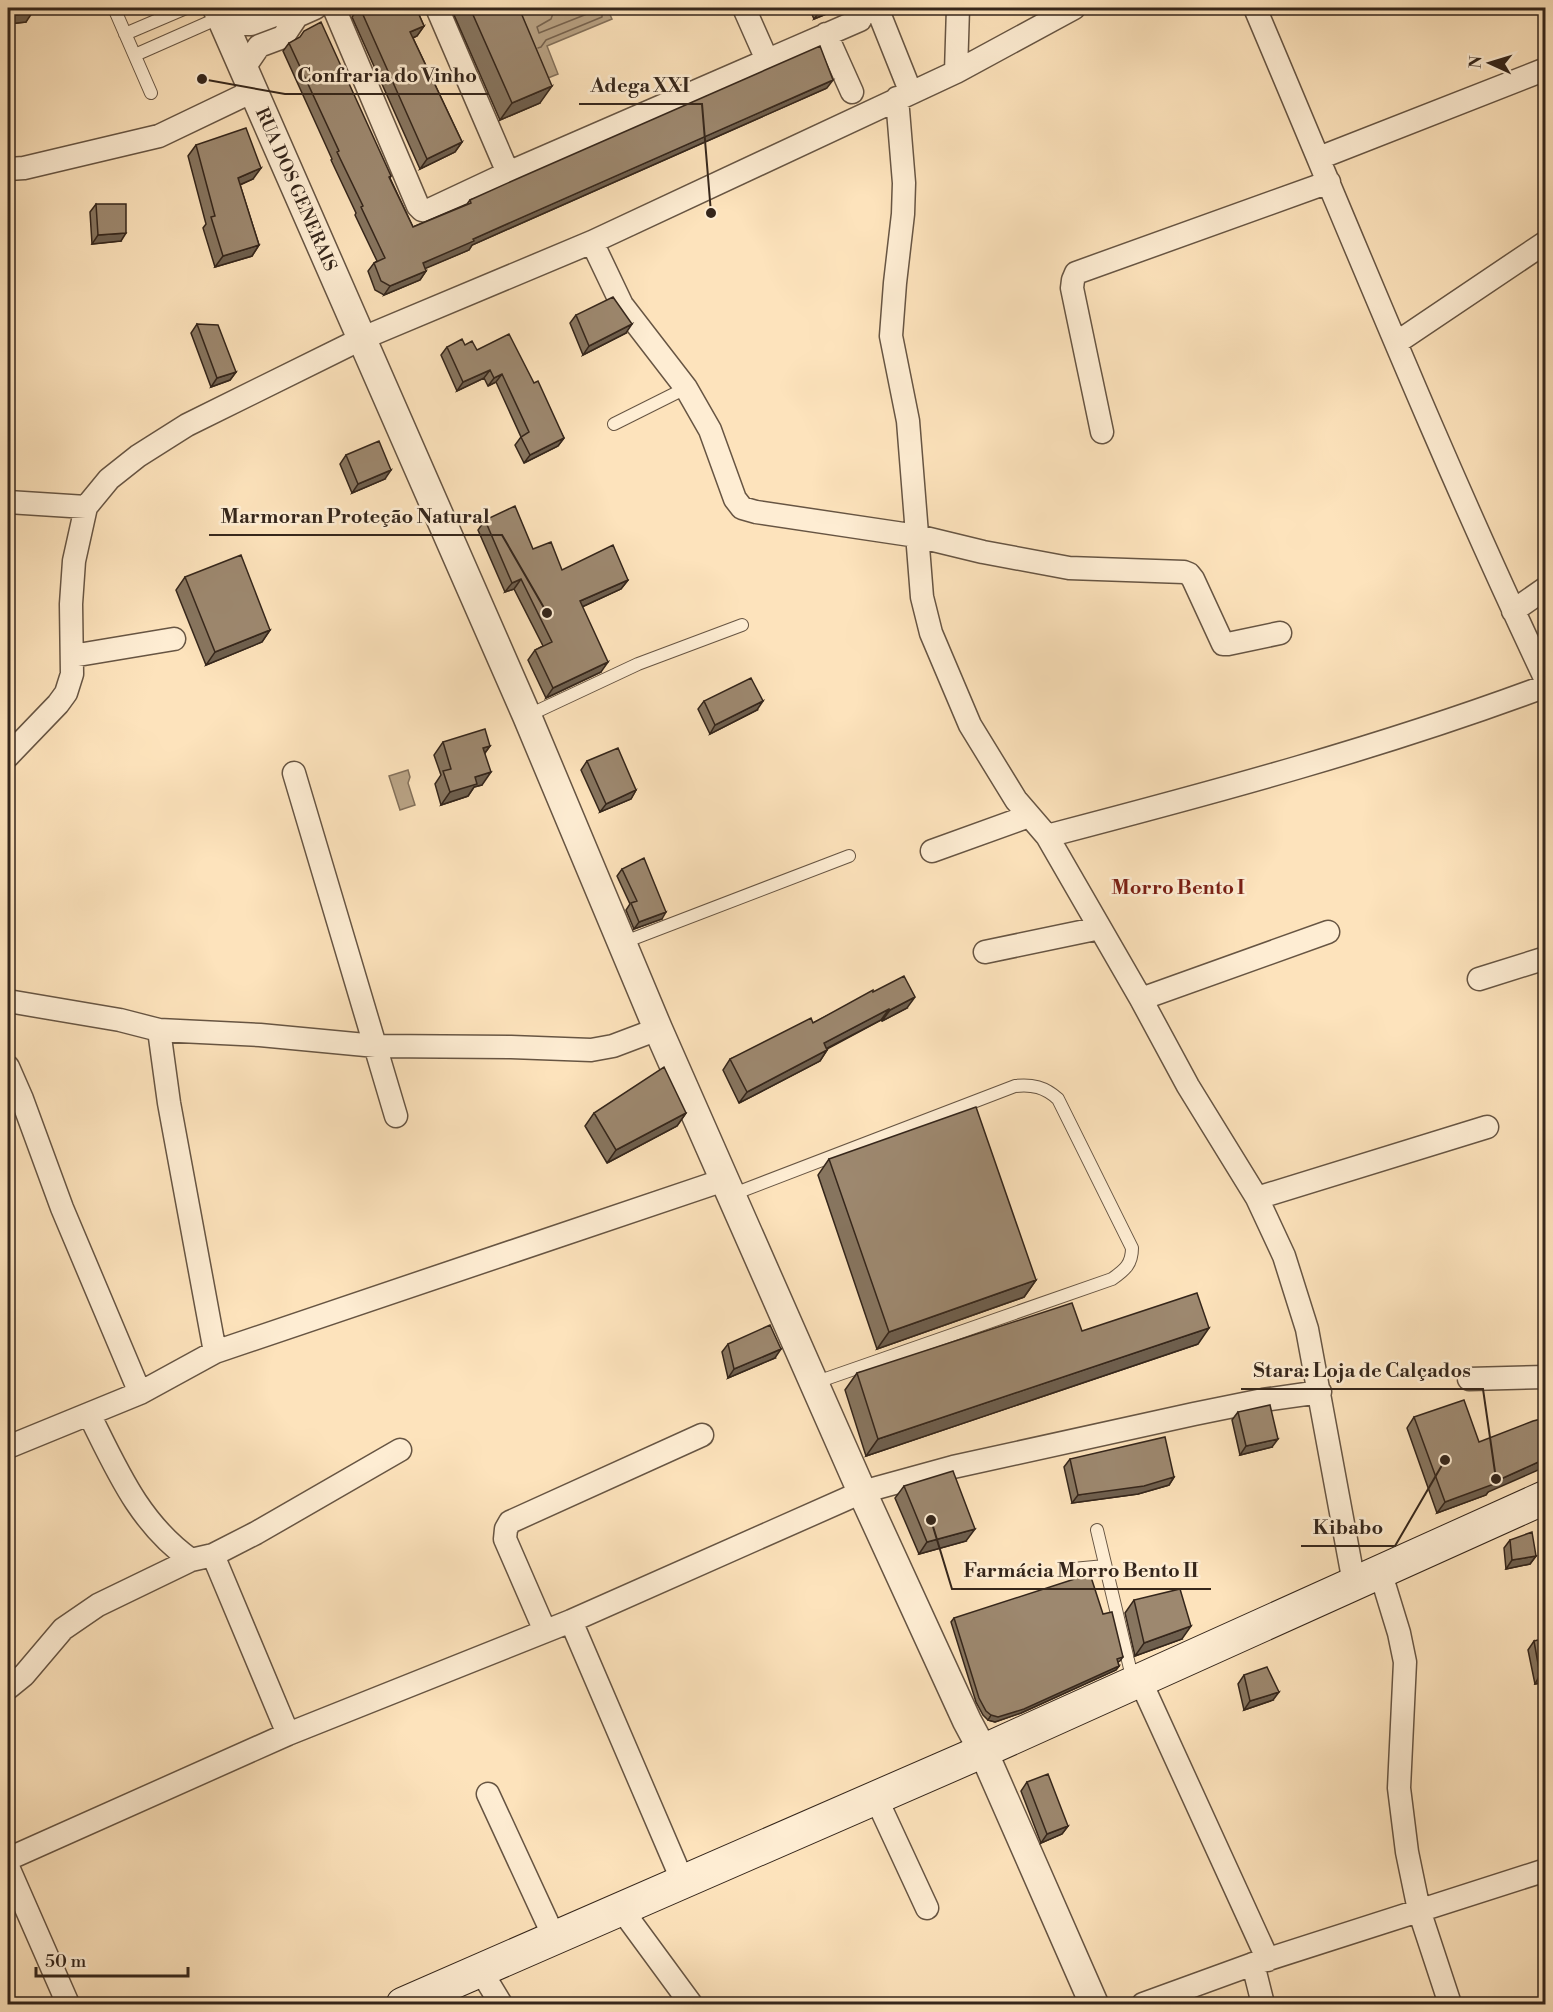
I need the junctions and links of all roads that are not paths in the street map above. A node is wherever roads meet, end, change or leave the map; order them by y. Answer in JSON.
{"nodes":[{"id":1,"x":114,"y":8,"type":"edge"},
{"id":2,"x":186,"y":8,"type":"edge"},
{"id":3,"x":334,"y":8,"type":"edge"},
{"id":4,"x":437,"y":8,"type":"edge"},
{"id":5,"x":744,"y":8,"type":"edge"},
{"id":6,"x":958,"y":8,"type":"edge"},
{"id":7,"x":1074,"y":8,"type":"edge"},
{"id":8,"x":1255,"y":8,"type":"edge"},
{"id":9,"x":868,"y":14,"type":"edge"},
{"id":10,"x":220,"y":16,"type":"edge"},
{"id":11,"x":293,"y":18,"type":"edge"},
{"id":12,"x":125,"y":34,"type":"junction"},
{"id":13,"x":826,"y":34,"type":"junction"},
{"id":14,"x":135,"y":55,"type":"junction"},
{"id":15,"x":767,"y":60,"type":"junction"},
{"id":16,"x":1545,"y":69,"type":"edge"},
{"id":17,"x":956,"y":72,"type":"junction"},
{"id":18,"x":248,"y":79,"type":"junction"},
{"id":19,"x":852,"y":92,"type":"dead end"},
{"id":20,"x":151,"y":93,"type":"dead end"},
{"id":21,"x":904,"y":95,"type":"junction"},
{"id":22,"x":1319,"y":158,"type":"junction"},
{"id":23,"x":8,"y":169,"type":"edge"},
{"id":24,"x":508,"y":173,"type":"junction"},
{"id":25,"x":1329,"y":182,"type":"junction"},
{"id":26,"x":592,"y":242,"type":"junction"},
{"id":27,"x":1545,"y":242,"type":"edge"},
{"id":28,"x":363,"y":338,"type":"junction"},
{"id":29,"x":1396,"y":343,"type":"junction"},
{"id":30,"x":686,"y":388,"type":"junction"},
{"id":31,"x":614,"y":424,"type":"dead end"},
{"id":32,"x":1102,"y":432,"type":"dead end"},
{"id":33,"x":8,"y":502,"type":"edge"},
{"id":34,"x":86,"y":507,"type":"junction"},
{"id":35,"x":917,"y":536,"type":"junction"},
{"id":36,"x":1545,"y":588,"type":"edge"},
{"id":37,"x":1513,"y":611,"type":"junction"},
{"id":38,"x":742,"y":625,"type":"dead end"},
{"id":39,"x":1280,"y":633,"type":"dead end"},
{"id":40,"x":174,"y":639,"type":"dead end"},
{"id":41,"x":72,"y":656,"type":"junction"},
{"id":42,"x":1545,"y":680,"type":"edge"},
{"id":43,"x":1545,"y":686,"type":"edge"},
{"id":44,"x":527,"y":716,"type":"junction"},
{"id":45,"x":8,"y":756,"type":"edge"},
{"id":46,"x":294,"y":772,"type":"dead end"},
{"id":47,"x":1029,"y":816,"type":"junction"},
{"id":48,"x":1047,"y":836,"type":"junction"},
{"id":49,"x":932,"y":851,"type":"dead end"},
{"id":50,"x":849,"y":856,"type":"dead end"},
{"id":51,"x":1100,"y":928,"type":"junction"},
{"id":52,"x":1329,"y":932,"type":"dead end"},
{"id":53,"x":621,"y":943,"type":"junction"},
{"id":54,"x":985,"y":952,"type":"dead end"},
{"id":55,"x":1545,"y":958,"type":"edge"},
{"id":56,"x":1479,"y":979,"type":"dead end"},
{"id":57,"x":1141,"y":999,"type":"junction"},
{"id":58,"x":8,"y":1001,"type":"edge"},
{"id":59,"x":658,"y":1029,"type":"junction"},
{"id":60,"x":159,"y":1030,"type":"junction"},
{"id":61,"x":375,"y":1046,"type":"junction"},
{"id":62,"x":8,"y":1067,"type":"edge"},
{"id":63,"x":396,"y":1116,"type":"dead end"},
{"id":64,"x":1487,"y":1127,"type":"dead end"},
{"id":65,"x":727,"y":1187,"type":"junction"},
{"id":66,"x":1257,"y":1198,"type":"junction"},
{"id":67,"x":215,"y":1352,"type":"junction"},
{"id":68,"x":1545,"y":1377,"type":"edge"},
{"id":69,"x":1469,"y":1379,"type":"dead end"},
{"id":70,"x":814,"y":1383,"type":"junction"},
{"id":71,"x":1320,"y":1392,"type":"junction"},
{"id":72,"x":140,"y":1394,"type":"junction"},
{"id":73,"x":89,"y":1414,"type":"junction"},
{"id":74,"x":702,"y":1435,"type":"dead end"},
{"id":75,"x":8,"y":1447,"type":"edge"},
{"id":76,"x":400,"y":1450,"type":"dead end"},
{"id":77,"x":862,"y":1492,"type":"junction"},
{"id":78,"x":1545,"y":1497,"type":"edge"},
{"id":79,"x":1097,"y":1530,"type":"dead end"},
{"id":80,"x":213,"y":1555,"type":"junction"},
{"id":81,"x":191,"y":1560,"type":"junction"},
{"id":82,"x":1105,"y":1566,"type":"junction"},
{"id":83,"x":1073,"y":1569,"type":"dead end"},
{"id":84,"x":1367,"y":1577,"type":"junction"},
{"id":85,"x":571,"y":1621,"type":"junction"},
{"id":86,"x":545,"y":1631,"type":"junction"},
{"id":87,"x":1137,"y":1681,"type":"junction"},
{"id":88,"x":8,"y":1688,"type":"edge"},
{"id":89,"x":288,"y":1734,"type":"junction"},
{"id":90,"x":983,"y":1751,"type":"junction"},
{"id":91,"x":488,"y":1794,"type":"dead end"},
{"id":92,"x":876,"y":1798,"type":"junction"},
{"id":93,"x":8,"y":1859,"type":"edge"},
{"id":94,"x":8,"y":1867,"type":"edge"},
{"id":95,"x":1545,"y":1870,"type":"edge"},
{"id":96,"x":683,"y":1882,"type":"junction"},
{"id":97,"x":927,"y":1908,"type":"dead end"},
{"id":98,"x":622,"y":1910,"type":"junction"},
{"id":99,"x":1419,"y":1910,"type":"junction"},
{"id":100,"x":555,"y":1939,"type":"junction"},
{"id":101,"x":1261,"y":1962,"type":"junction"},
{"id":102,"x":480,"y":1971,"type":"junction"},
{"id":103,"x":68,"y":2004,"type":"edge"},
{"id":104,"x":403,"y":2004,"type":"edge"},
{"id":105,"x":501,"y":2004,"type":"edge"},
{"id":106,"x":692,"y":2004,"type":"edge"},
{"id":107,"x":1094,"y":2004,"type":"edge"},
{"id":108,"x":1143,"y":2004,"type":"edge"},
{"id":109,"x":1263,"y":2004,"type":"edge"},
{"id":110,"x":1450,"y":2004,"type":"edge"}],
"edges":[{"from":1,"to":12,"type":"lane"},
{"from":2,"to":12,"type":"lane"},
{"from":3,"to":24,"type":"street"},
{"from":4,"to":24,"type":"street"},
{"from":5,"to":15,"type":"street"},
{"from":6,"to":17,"type":"street"},
{"from":7,"to":17,"type":"street"},
{"from":8,"to":22,"type":"street"},
{"from":9,"to":13,"type":"street"},
{"from":9,"to":21,"type":"street"},
{"from":10,"to":11,"type":"street"},
{"from":10,"to":14,"type":"lane"},
{"from":10,"to":18,"type":"street","name":"RUA DOS GENERAIS"},
{"from":11,"to":18,"type":"street"},
{"from":12,"to":14,"type":"lane"},
{"from":13,"to":15,"type":"street"},
{"from":13,"to":19,"type":"street"},
{"from":14,"to":20,"type":"lane"},
{"from":15,"to":24,"type":"street"},
{"from":16,"to":22,"type":"street"},
{"from":17,"to":21,"type":"street"},
{"from":18,"to":23,"type":"street"},
{"from":18,"to":28,"type":"street","name":"RUA DOS GENERAIS"},
{"from":21,"to":26,"type":"street"},
{"from":21,"to":35,"type":"street"},
{"from":22,"to":25,"type":"street"},
{"from":25,"to":29,"type":"street"},
{"from":25,"to":32,"type":"street"},
{"from":26,"to":28,"type":"street"},
{"from":26,"to":30,"type":"street"},
{"from":27,"to":29,"type":"street"},
{"from":28,"to":34,"type":"street"},
{"from":28,"to":44,"type":"street","name":"RUA DOS GENERAIS"},
{"from":29,"to":37,"type":"street"},
{"from":30,"to":31,"type":"lane"},
{"from":30,"to":35,"type":"street"},
{"from":33,"to":34,"type":"street"},
{"from":34,"to":41,"type":"street"},
{"from":35,"to":39,"type":"street"},
{"from":35,"to":47,"type":"street"},
{"from":36,"to":37,"type":"street"},
{"from":37,"to":42,"type":"street"},
{"from":38,"to":44,"type":"lane"},
{"from":40,"to":41,"type":"street"},
{"from":41,"to":45,"type":"street"},
{"from":43,"to":48,"type":"street"},
{"from":44,"to":53,"type":"street","name":"RUA DOS GENERAIS"},
{"from":46,"to":61,"type":"street"},
{"from":47,"to":48,"type":"street"},
{"from":47,"to":49,"type":"street"},
{"from":48,"to":51,"type":"street"},
{"from":50,"to":53,"type":"lane"},
{"from":51,"to":54,"type":"street"},
{"from":51,"to":57,"type":"street"},
{"from":52,"to":57,"type":"street"},
{"from":53,"to":59,"type":"street","name":"RUA DOS GENERAIS"},
{"from":55,"to":56,"type":"street"},
{"from":57,"to":66,"type":"street"},
{"from":58,"to":60,"type":"street"},
{"from":59,"to":61,"type":"street"},
{"from":59,"to":65,"type":"street","name":"RUA DOS GENERAIS"},
{"from":60,"to":61,"type":"street"},
{"from":60,"to":67,"type":"street"},
{"from":61,"to":63,"type":"street"},
{"from":62,"to":72,"type":"street"},
{"from":64,"to":66,"type":"street"},
{"from":65,"to":67,"type":"street"},
{"from":65,"to":70,"type":"street","name":"RUA DOS GENERAIS"},
{"from":65,"to":70,"type":"lane"},
{"from":66,"to":71,"type":"street"},
{"from":67,"to":72,"type":"street"},
{"from":68,"to":69,"type":"street"},
{"from":70,"to":77,"type":"street","name":"RUA DOS GENERAIS"},
{"from":71,"to":77,"type":"street"},
{"from":71,"to":84,"type":"street"},
{"from":72,"to":73,"type":"street"},
{"from":73,"to":75,"type":"street"},
{"from":73,"to":81,"type":"street"},
{"from":74,"to":86,"type":"street"},
{"from":76,"to":80,"type":"street"},
{"from":77,"to":85,"type":"street"},
{"from":77,"to":90,"type":"street","name":"RUA DOS GENERAIS"},
{"from":78,"to":84,"type":"main road"},
{"from":79,"to":82,"type":"lane"},
{"from":80,"to":81,"type":"street"},
{"from":80,"to":89,"type":"street"},
{"from":81,"to":88,"type":"street"},
{"from":82,"to":83,"type":"lane"},
{"from":82,"to":87,"type":"lane"},
{"from":84,"to":87,"type":"main road"},
{"from":84,"to":99,"type":"street"},
{"from":85,"to":86,"type":"street"},
{"from":85,"to":96,"type":"street"},
{"from":86,"to":89,"type":"street"},
{"from":87,"to":90,"type":"main road"},
{"from":87,"to":101,"type":"street"},
{"from":89,"to":93,"type":"street"},
{"from":90,"to":92,"type":"main road"},
{"from":90,"to":107,"type":"street","name":"RUA DOS GENERAIS"},
{"from":91,"to":100,"type":"street"},
{"from":92,"to":96,"type":"main road"},
{"from":92,"to":97,"type":"street"},
{"from":94,"to":103,"type":"street"},
{"from":95,"to":99,"type":"street"},
{"from":96,"to":98,"type":"main road"},
{"from":98,"to":100,"type":"main road"},
{"from":98,"to":106,"type":"street"},
{"from":99,"to":101,"type":"street"},
{"from":99,"to":110,"type":"street"},
{"from":100,"to":102,"type":"main road"},
{"from":101,"to":108,"type":"street"},
{"from":101,"to":109,"type":"street"},
{"from":102,"to":104,"type":"main road"},
{"from":102,"to":105,"type":"street"}]}
